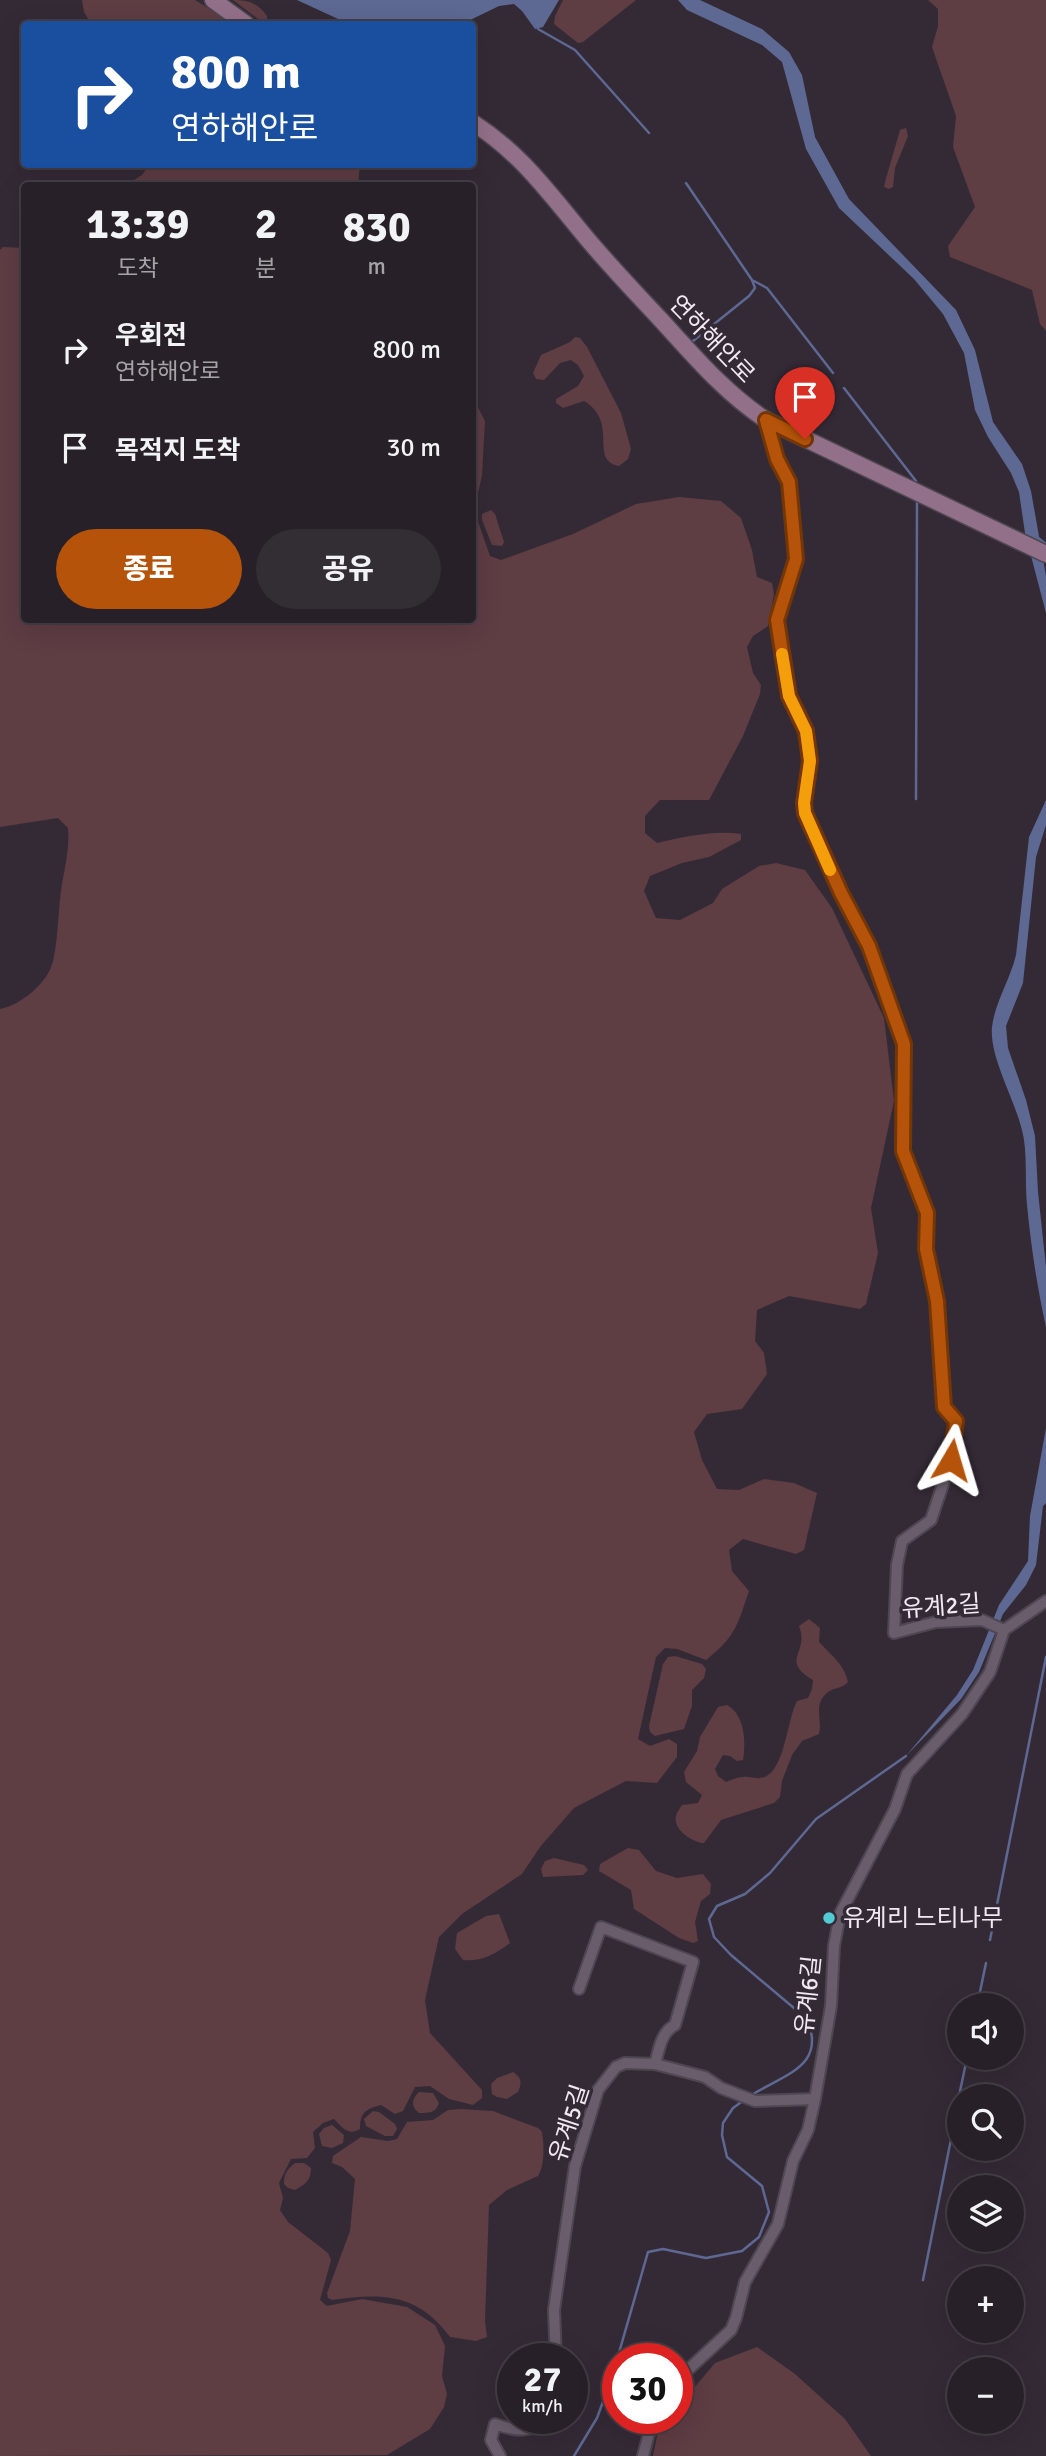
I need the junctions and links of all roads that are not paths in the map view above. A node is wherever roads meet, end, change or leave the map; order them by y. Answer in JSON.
{"nodes":[{"id":1,"x":213,"y":0,"type":"edge"},
{"id":2,"x":242,"y":21,"type":"edge"},
{"id":3,"x":476,"y":125,"type":"edge"},
{"id":4,"x":766,"y":420,"type":"junction"},
{"id":5,"x":1046,"y":554,"type":"edge"},
{"id":6,"x":1046,"y":1601,"type":"edge"},
{"id":7,"x":1004,"y":1630,"type":"junction"},
{"id":8,"x":579,"y":1989,"type":"dead end"},
{"id":9,"x":655,"y":2064,"type":"junction"},
{"id":10,"x":815,"y":2099,"type":"junction"},
{"id":11,"x":555,"y":2343,"type":"edge"},
{"id":12,"x":693,"y":2365,"type":"edge"},
{"id":13,"x":497,"y":2425,"type":"edge"},
{"id":14,"x":649,"y":2434,"type":"edge"},
{"id":15,"x":500,"y":2456,"type":"edge"},
{"id":16,"x":643,"y":2456,"type":"edge"}],
"edges":[{"from":1,"to":2,"type":"street"},
{"from":3,"to":4,"type":"street","name":"연하해안로"},
{"from":4,"to":5,"type":"street","name":"연하해안로"},
{"from":4,"to":7,"type":"street","name":"유계2길"},
{"from":6,"to":7,"type":"street"},
{"from":7,"to":10,"type":"street","name":"유계6길"},
{"from":8,"to":9,"type":"street"},
{"from":9,"to":10,"type":"street","name":"유계5길"},
{"from":9,"to":11,"type":"street","name":"유계5길"},
{"from":10,"to":12,"type":"street","name":"유계6길"},
{"from":13,"to":15,"type":"street"},
{"from":14,"to":16,"type":"street"}]}
